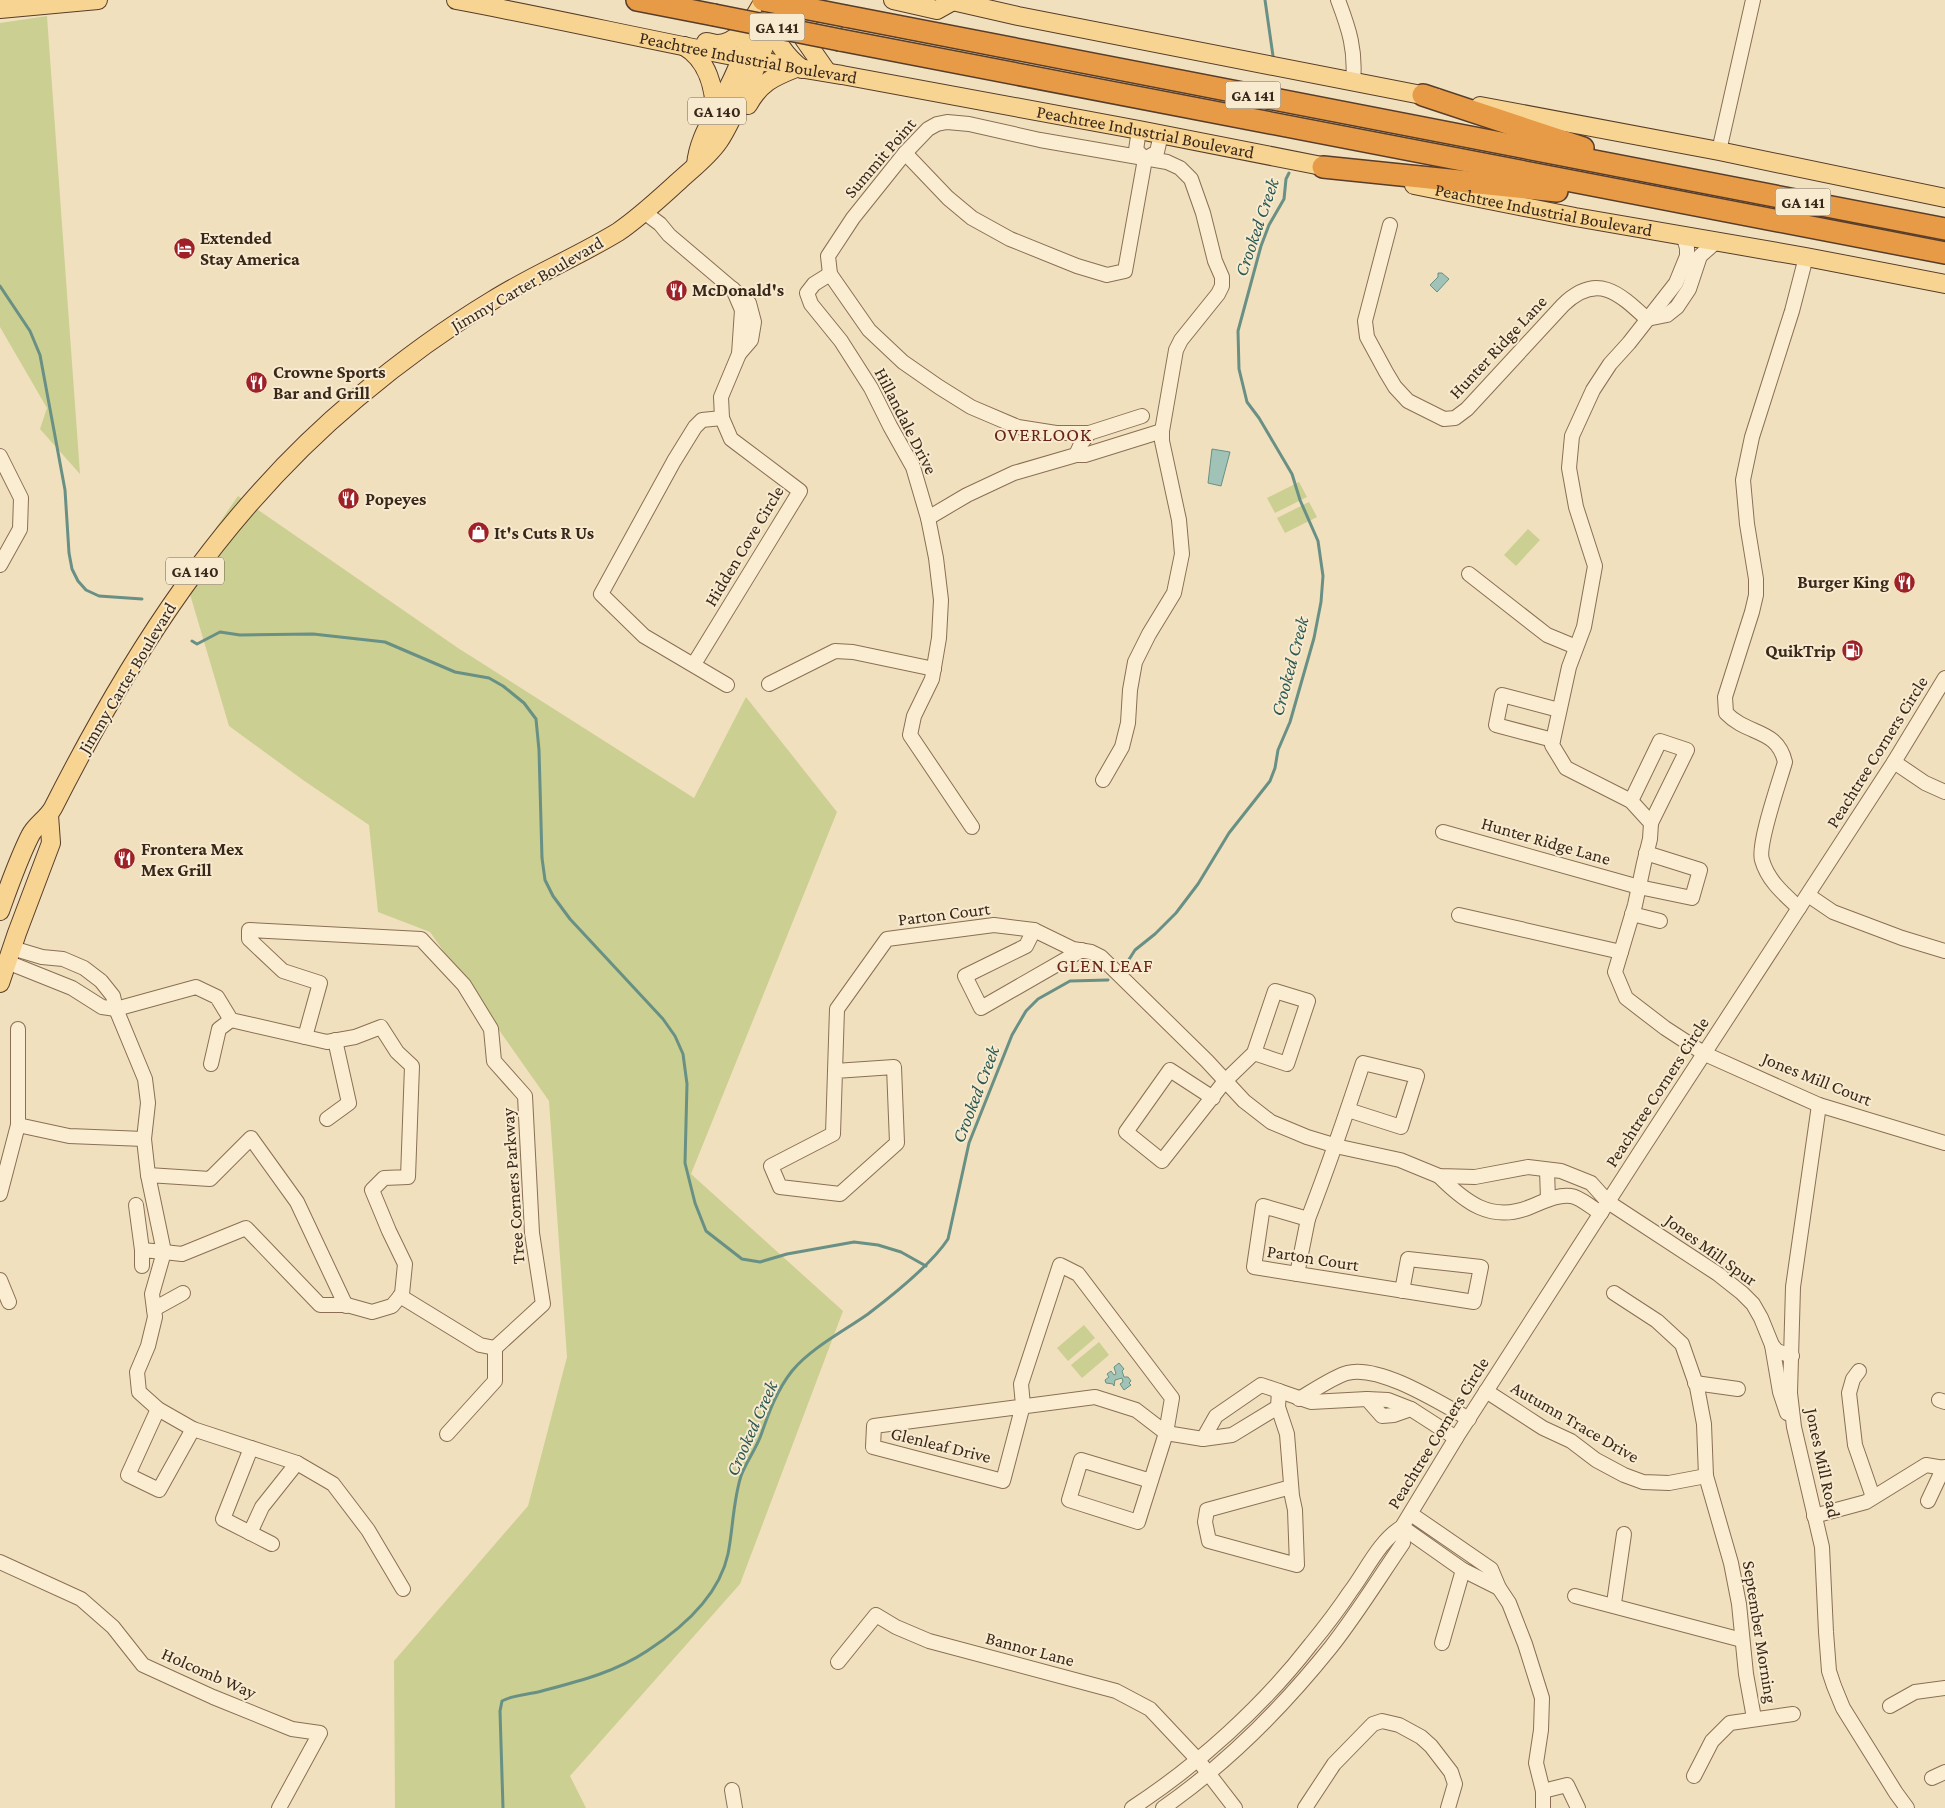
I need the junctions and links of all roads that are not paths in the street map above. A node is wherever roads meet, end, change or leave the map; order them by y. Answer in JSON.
{"nodes":[{"id":1,"x":98,"y":0,"type":"edge"},
{"id":2,"x":456,"y":0,"type":"edge"},
{"id":3,"x":637,"y":0,"type":"edge"},
{"id":4,"x":782,"y":0,"type":"edge"},
{"id":5,"x":812,"y":0,"type":"edge"},
{"id":6,"x":893,"y":0,"type":"edge"},
{"id":7,"x":1338,"y":0,"type":"edge"},
{"id":8,"x":1753,"y":0,"type":"edge"},
{"id":9,"x":951,"y":1,"type":"edge"},
{"id":10,"x":764,"y":8,"type":"edge"},
{"id":11,"x":0,"y":10,"type":"edge"},
{"id":12,"x":554,"y":18,"type":"junction"},
{"id":13,"x":681,"y":45,"type":"junction"},
{"id":14,"x":752,"y":63,"type":"junction"},
{"id":15,"x":799,"y":69,"type":"junction"},
{"id":16,"x":827,"y":72,"type":"junction"},
{"id":17,"x":1353,"y":82,"type":"junction"},
{"id":18,"x":1423,"y":95,"type":"junction"},
{"id":19,"x":715,"y":115,"type":"junction"},
{"id":20,"x":1139,"y":130,"type":"junction"},
{"id":21,"x":1161,"y":134,"type":"junction"},
{"id":22,"x":1719,"y":151,"type":"junction"},
{"id":23,"x":906,"y":153,"type":"junction"},
{"id":24,"x":1145,"y":160,"type":"junction"},
{"id":25,"x":696,"y":166,"type":"junction"},
{"id":26,"x":1323,"y":166,"type":"junction"},
{"id":27,"x":1661,"y":174,"type":"junction"},
{"id":28,"x":1945,"y":198,"type":"edge"},
{"id":29,"x":1699,"y":206,"type":"junction"},
{"id":30,"x":644,"y":212,"type":"junction"},
{"id":31,"x":1390,"y":225,"type":"dead end"},
{"id":32,"x":1945,"y":229,"type":"edge"},
{"id":33,"x":1683,"y":235,"type":"junction"},
{"id":34,"x":1717,"y":241,"type":"junction"},
{"id":35,"x":1945,"y":253,"type":"edge"},
{"id":36,"x":1806,"y":257,"type":"junction"},
{"id":37,"x":830,"y":274,"type":"junction"},
{"id":38,"x":1945,"y":284,"type":"edge"},
{"id":39,"x":1647,"y":319,"type":"junction"},
{"id":40,"x":1142,"y":416,"type":"dead end"},
{"id":41,"x":722,"y":418,"type":"junction"},
{"id":42,"x":1162,"y":431,"type":"junction"},
{"id":43,"x":1089,"y":433,"type":"junction"},
{"id":44,"x":1076,"y":455,"type":"junction"},
{"id":45,"x":0,"y":456,"type":"edge"},
{"id":46,"x":928,"y":518,"type":"junction"},
{"id":47,"x":0,"y":565,"type":"edge"},
{"id":48,"x":1469,"y":574,"type":"dead end"},
{"id":49,"x":1576,"y":647,"type":"junction"},
{"id":50,"x":694,"y":664,"type":"junction"},
{"id":51,"x":934,"y":669,"type":"junction"},
{"id":52,"x":1945,"y":678,"type":"edge"},
{"id":53,"x":769,"y":684,"type":"dead end"},
{"id":54,"x":727,"y":685,"type":"dead end"},
{"id":55,"x":1559,"y":710,"type":"junction"},
{"id":56,"x":1553,"y":740,"type":"junction"},
{"id":57,"x":1894,"y":762,"type":"junction"},
{"id":58,"x":1103,"y":780,"type":"dead end"},
{"id":59,"x":1945,"y":792,"type":"edge"},
{"id":60,"x":1631,"y":801,"type":"junction"},
{"id":61,"x":49,"y":815,"type":"junction"},
{"id":62,"x":1651,"y":823,"type":"junction"},
{"id":63,"x":972,"y":827,"type":"dead end"},
{"id":64,"x":1442,"y":832,"type":"dead end"},
{"id":65,"x":1646,"y":853,"type":"junction"},
{"id":66,"x":1639,"y":887,"type":"junction"},
{"id":67,"x":1808,"y":895,"type":"junction"},
{"id":68,"x":1799,"y":908,"type":"junction"},
{"id":69,"x":0,"y":911,"type":"edge"},
{"id":70,"x":1632,"y":914,"type":"junction"},
{"id":71,"x":1459,"y":915,"type":"dead end"},
{"id":72,"x":1660,"y":921,"type":"dead end"},
{"id":73,"x":1034,"y":930,"type":"junction"},
{"id":74,"x":1082,"y":950,"type":"junction"},
{"id":75,"x":1945,"y":951,"type":"edge"},
{"id":76,"x":1621,"y":952,"type":"junction"},
{"id":77,"x":5,"y":953,"type":"edge"},
{"id":78,"x":84,"y":968,"type":"junction"},
{"id":79,"x":0,"y":984,"type":"edge"},
{"id":80,"x":72,"y":988,"type":"junction"},
{"id":81,"x":116,"y":1009,"type":"junction"},
{"id":82,"x":230,"y":1020,"type":"junction"},
{"id":83,"x":18,"y":1029,"type":"dead end"},
{"id":84,"x":304,"y":1037,"type":"junction"},
{"id":85,"x":335,"y":1040,"type":"junction"},
{"id":86,"x":1254,"y":1053,"type":"junction"},
{"id":87,"x":1705,"y":1054,"type":"junction"},
{"id":88,"x":211,"y":1064,"type":"dead end"},
{"id":89,"x":835,"y":1070,"type":"junction"},
{"id":90,"x":1226,"y":1081,"type":"junction"},
{"id":91,"x":1213,"y":1098,"type":"junction"},
{"id":92,"x":1819,"y":1104,"type":"junction"},
{"id":93,"x":1348,"y":1110,"type":"junction"},
{"id":94,"x":327,"y":1119,"type":"dead end"},
{"id":95,"x":18,"y":1124,"type":"junction"},
{"id":96,"x":144,"y":1139,"type":"junction"},
{"id":97,"x":1945,"y":1143,"type":"edge"},
{"id":98,"x":1336,"y":1146,"type":"junction"},
{"id":99,"x":1547,"y":1170,"type":"junction"},
{"id":100,"x":148,"y":1175,"type":"junction"},
{"id":101,"x":1439,"y":1176,"type":"junction"},
{"id":102,"x":0,"y":1194,"type":"edge"},
{"id":103,"x":1548,"y":1199,"type":"junction"},
{"id":104,"x":136,"y":1205,"type":"dead end"},
{"id":105,"x":1604,"y":1207,"type":"junction"},
{"id":106,"x":1308,"y":1218,"type":"junction"},
{"id":107,"x":142,"y":1250,"type":"junction"},
{"id":108,"x":164,"y":1252,"type":"junction"},
{"id":109,"x":142,"y":1266,"type":"dead end"},
{"id":110,"x":1297,"y":1274,"type":"junction"},
{"id":111,"x":0,"y":1280,"type":"edge"},
{"id":112,"x":1402,"y":1291,"type":"junction"},
{"id":113,"x":183,"y":1293,"type":"dead end"},
{"id":114,"x":1614,"y":1293,"type":"dead end"},
{"id":115,"x":400,"y":1296,"type":"junction"},
{"id":116,"x":8,"y":1302,"type":"dead end"},
{"id":117,"x":346,"y":1306,"type":"junction"},
{"id":118,"x":154,"y":1309,"type":"junction"},
{"id":119,"x":1772,"y":1345,"type":"junction"},
{"id":120,"x":495,"y":1348,"type":"junction"},
{"id":121,"x":1792,"y":1356,"type":"junction"},
{"id":122,"x":1858,"y":1371,"type":"dead end"},
{"id":123,"x":1696,"y":1383,"type":"junction"},
{"id":124,"x":1738,"y":1389,"type":"dead end"},
{"id":125,"x":1279,"y":1390,"type":"junction"},
{"id":126,"x":1486,"y":1391,"type":"junction"},
{"id":127,"x":1298,"y":1399,"type":"junction"},
{"id":128,"x":1023,"y":1405,"type":"junction"},
{"id":129,"x":1278,"y":1407,"type":"junction"},
{"id":130,"x":158,"y":1409,"type":"junction"},
{"id":131,"x":1469,"y":1419,"type":"junction"},
{"id":132,"x":1794,"y":1427,"type":"junction"},
{"id":133,"x":193,"y":1429,"type":"junction"},
{"id":134,"x":1166,"y":1433,"type":"junction"},
{"id":135,"x":447,"y":1434,"type":"dead end"},
{"id":136,"x":1456,"y":1438,"type":"junction"},
{"id":137,"x":1204,"y":1439,"type":"junction"},
{"id":138,"x":251,"y":1448,"type":"junction"},
{"id":139,"x":297,"y":1463,"type":"junction"},
{"id":140,"x":1945,"y":1468,"type":"edge"},
{"id":141,"x":1706,"y":1476,"type":"junction"},
{"id":142,"x":1151,"y":1481,"type":"junction"},
{"id":143,"x":1292,"y":1487,"type":"junction"},
{"id":144,"x":1873,"y":1497,"type":"junction"},
{"id":145,"x":1928,"y":1500,"type":"dead end"},
{"id":146,"x":1411,"y":1514,"type":"junction"},
{"id":147,"x":1814,"y":1516,"type":"junction"},
{"id":148,"x":1402,"y":1527,"type":"junction"},
{"id":149,"x":250,"y":1532,"type":"junction"},
{"id":150,"x":1624,"y":1534,"type":"dead end"},
{"id":151,"x":272,"y":1544,"type":"dead end"},
{"id":152,"x":0,"y":1562,"type":"edge"},
{"id":153,"x":1464,"y":1570,"type":"junction"},
{"id":154,"x":1499,"y":1588,"type":"junction"},
{"id":155,"x":403,"y":1589,"type":"dead end"},
{"id":156,"x":1575,"y":1596,"type":"dead end"},
{"id":157,"x":1612,"y":1605,"type":"junction"},
{"id":158,"x":1742,"y":1640,"type":"junction"},
{"id":159,"x":1442,"y":1643,"type":"dead end"},
{"id":160,"x":838,"y":1662,"type":"dead end"},
{"id":161,"x":1945,"y":1688,"type":"edge"},
{"id":162,"x":1890,"y":1706,"type":"dead end"},
{"id":163,"x":1793,"y":1714,"type":"dead end"},
{"id":164,"x":1754,"y":1718,"type":"junction"},
{"id":165,"x":1198,"y":1760,"type":"junction"},
{"id":166,"x":1945,"y":1772,"type":"edge"},
{"id":167,"x":1208,"y":1773,"type":"junction"},
{"id":168,"x":1694,"y":1776,"type":"dead end"},
{"id":169,"x":1932,"y":1778,"type":"dead end"},
{"id":170,"x":732,"y":1790,"type":"dead end"},
{"id":171,"x":1543,"y":1791,"type":"junction"},
{"id":172,"x":279,"y":1808,"type":"edge"},
{"id":173,"x":735,"y":1808,"type":"edge"},
{"id":174,"x":1132,"y":1808,"type":"edge"},
{"id":175,"x":1163,"y":1808,"type":"edge"},
{"id":176,"x":1235,"y":1808,"type":"edge"},
{"id":177,"x":1305,"y":1808,"type":"edge"},
{"id":178,"x":1448,"y":1808,"type":"edge"},
{"id":179,"x":1543,"y":1808,"type":"edge"},
{"id":180,"x":1578,"y":1808,"type":"edge"},
{"id":181,"x":1907,"y":1808,"type":"edge"}],
"edges":[{"from":1,"to":11,"type":"main road"},
{"from":2,"to":12,"type":"main road","name":"Peachtree Industrial Boulevard"},
{"from":3,"to":29,"type":"highway","name":"Peachtree Industrial Boulevard","number":"GA 141","bridge":true},
{"from":4,"to":10,"type":"main road"},
{"from":5,"to":16,"type":"main road"},
{"from":6,"to":9,"type":"main road"},
{"from":7,"to":17,"type":"street"},
{"from":8,"to":22,"type":"street"},
{"from":9,"to":17,"type":"main road"},
{"from":10,"to":12,"type":"main road"},
{"from":10,"to":14,"type":"main road","name":"Jimmy Carter Boulevard","number":"GA 140"},
{"from":10,"to":14,"type":"main road"},
{"from":10,"to":15,"type":"main road"},
{"from":10,"to":27,"type":"highway","number":"GA 141","bridge":true},
{"from":12,"to":13,"type":"main road","name":"Peachtree Industrial Boulevard"},
{"from":13,"to":14,"type":"main road","name":"Peachtree Industrial Boulevard"},
{"from":13,"to":19,"type":"main road"},
{"from":14,"to":15,"type":"main road","name":"Peachtree Industrial Boulevard"},
{"from":14,"to":19,"type":"main road","name":"Jimmy Carter Boulevard","number":"GA 140"},
{"from":14,"to":25,"type":"main road","name":"Jimmy Carter Boulevard","number":"GA 140"},
{"from":15,"to":16,"type":"main road","name":"Peachtree Industrial Boulevard"},
{"from":15,"to":25,"type":"main road"},
{"from":16,"to":20,"type":"main road","name":"Peachtree Industrial Boulevard"},
{"from":17,"to":18,"type":"main road"},
{"from":18,"to":22,"type":"main road"},
{"from":18,"to":27,"type":"highway"},
{"from":19,"to":25,"type":"main road","name":"Jimmy Carter Boulevard","number":"GA 140"},
{"from":20,"to":21,"type":"main road","name":"Peachtree Industrial Boulevard"},
{"from":20,"to":24,"type":"street"},
{"from":21,"to":24,"type":"street"},
{"from":21,"to":26,"type":"main road","name":"Peachtree Industrial Boulevard"},
{"from":22,"to":28,"type":"main road"},
{"from":23,"to":24,"type":"street","name":"Summit Point"},
{"from":23,"to":24,"type":"street"},
{"from":23,"to":37,"type":"street","name":"Summit Point"},
{"from":24,"to":42,"type":"street","name":"Summit Point"},
{"from":25,"to":30,"type":"main road","name":"Jimmy Carter Boulevard","number":"GA 140"},
{"from":26,"to":29,"type":"highway"},
{"from":26,"to":33,"type":"main road","name":"Peachtree Industrial Boulevard"},
{"from":27,"to":32,"type":"highway","number":"GA 141"},
{"from":29,"to":35,"type":"highway","name":"Peachtree Industrial Boulevard","number":"GA 141"},
{"from":30,"to":41,"type":"street","name":"Hidden Cove Circle"},
{"from":30,"to":61,"type":"main road","name":"Jimmy Carter Boulevard","number":"GA 140"},
{"from":31,"to":39,"type":"street","name":"Hunter Ridge Lane"},
{"from":33,"to":34,"type":"main road","name":"Peachtree Industrial Boulevard"},
{"from":33,"to":39,"type":"street"},
{"from":34,"to":36,"type":"main road","name":"Peachtree Industrial Boulevard"},
{"from":34,"to":39,"type":"street"},
{"from":36,"to":38,"type":"main road","name":"Peachtree Industrial Boulevard"},
{"from":36,"to":68,"type":"street"},
{"from":37,"to":43,"type":"street"},
{"from":37,"to":46,"type":"street","name":"Hillandale Drive"},
{"from":39,"to":49,"type":"street"},
{"from":40,"to":43,"type":"street"},
{"from":41,"to":50,"type":"street","name":"Hidden Cove Circle"},
{"from":41,"to":50,"type":"street"},
{"from":42,"to":44,"type":"street"},
{"from":42,"to":58,"type":"street","name":"Summit Point"},
{"from":43,"to":44,"type":"street"},
{"from":44,"to":46,"type":"street"},
{"from":45,"to":47,"type":"street"},
{"from":46,"to":51,"type":"street","name":"Hillandale Drive"},
{"from":48,"to":49,"type":"street"},
{"from":49,"to":55,"type":"street"},
{"from":50,"to":54,"type":"street"},
{"from":51,"to":53,"type":"street"},
{"from":51,"to":63,"type":"street","name":"Hillandale Drive"},
{"from":52,"to":57,"type":"street","name":"Peachtree Corners Circle"},
{"from":55,"to":56,"type":"street"},
{"from":55,"to":56,"type":"street"},
{"from":56,"to":60,"type":"street"},
{"from":57,"to":59,"type":"street"},
{"from":57,"to":67,"type":"street","name":"Peachtree Corners Circle"},
{"from":60,"to":62,"type":"street"},
{"from":60,"to":62,"type":"street"},
{"from":61,"to":69,"type":"main road","name":"Jimmy Carter Boulevard","number":"GA 140"},
{"from":61,"to":77,"type":"main road"},
{"from":62,"to":65,"type":"street"},
{"from":64,"to":66,"type":"street","name":"Hunter Ridge Lane"},
{"from":65,"to":66,"type":"street"},
{"from":65,"to":66,"type":"street","name":"Hunter Ridge Lane"},
{"from":66,"to":70,"type":"street"},
{"from":67,"to":68,"type":"street","name":"Peachtree Corners Circle"},
{"from":67,"to":75,"type":"street"},
{"from":68,"to":87,"type":"street","name":"Peachtree Corners Circle"},
{"from":70,"to":72,"type":"street"},
{"from":70,"to":76,"type":"street"},
{"from":71,"to":76,"type":"street"},
{"from":73,"to":74,"type":"street","name":"Parton Court"},
{"from":73,"to":74,"type":"street"},
{"from":73,"to":89,"type":"street","name":"Parton Court"},
{"from":74,"to":90,"type":"street","name":"Parton Court"},
{"from":76,"to":87,"type":"street"},
{"from":77,"to":78,"type":"street"},
{"from":77,"to":79,"type":"main road"},
{"from":77,"to":80,"type":"street"},
{"from":78,"to":80,"type":"street"},
{"from":78,"to":81,"type":"street"},
{"from":80,"to":81,"type":"street"},
{"from":81,"to":82,"type":"street"},
{"from":81,"to":96,"type":"street"},
{"from":82,"to":84,"type":"street"},
{"from":82,"to":88,"type":"street"},
{"from":83,"to":95,"type":"street"},
{"from":84,"to":85,"type":"street"},
{"from":84,"to":120,"type":"street","name":"Tree Corners Parkway"},
{"from":85,"to":94,"type":"street"},
{"from":85,"to":115,"type":"street"},
{"from":86,"to":86,"type":"street"},
{"from":86,"to":90,"type":"street"},
{"from":87,"to":92,"type":"street","name":"Jones Mill Court"},
{"from":87,"to":105,"type":"street","name":"Peachtree Corners Circle"},
{"from":89,"to":89,"type":"street","name":"Parton Court"},
{"from":90,"to":91,"type":"street"},
{"from":90,"to":98,"type":"street","name":"Parton Court"},
{"from":91,"to":91,"type":"street"},
{"from":92,"to":97,"type":"street","name":"Jones Mill Court"},
{"from":92,"to":121,"type":"street","name":"Jones Mill Road"},
{"from":93,"to":93,"type":"street"},
{"from":93,"to":98,"type":"street"},
{"from":95,"to":96,"type":"street"},
{"from":95,"to":102,"type":"street"},
{"from":96,"to":100,"type":"street"},
{"from":98,"to":101,"type":"street","name":"Parton Court"},
{"from":98,"to":106,"type":"street"},
{"from":99,"to":101,"type":"street","name":"Parton Court"},
{"from":99,"to":103,"type":"street"},
{"from":99,"to":105,"type":"street","name":"Parton Court"},
{"from":100,"to":108,"type":"street"},
{"from":100,"to":117,"type":"street"},
{"from":101,"to":103,"type":"street","name":"Parton Court"},
{"from":103,"to":105,"type":"street","name":"Parton Court"},
{"from":104,"to":107,"type":"street"},
{"from":105,"to":119,"type":"street","name":"Jones Mill Spur"},
{"from":105,"to":126,"type":"street","name":"Peachtree Corners Circle"},
{"from":106,"to":110,"type":"street"},
{"from":106,"to":110,"type":"street","name":"Parton Court"},
{"from":107,"to":108,"type":"street"},
{"from":107,"to":109,"type":"street"},
{"from":108,"to":117,"type":"street"},
{"from":108,"to":118,"type":"street"},
{"from":110,"to":112,"type":"street","name":"Parton Court"},
{"from":111,"to":116,"type":"street"},
{"from":112,"to":112,"type":"street","name":"Parton Court"},
{"from":113,"to":118,"type":"street"},
{"from":114,"to":123,"type":"street","name":"September Morning"},
{"from":115,"to":117,"type":"street"},
{"from":115,"to":120,"type":"street"},
{"from":118,"to":130,"type":"street"},
{"from":119,"to":121,"type":"street"},
{"from":119,"to":132,"type":"street","name":"Jones Mill Spur"},
{"from":120,"to":135,"type":"street"},
{"from":121,"to":132,"type":"street","name":"Jones Mill Road"},
{"from":122,"to":144,"type":"street"},
{"from":123,"to":124,"type":"street"},
{"from":123,"to":141,"type":"street","name":"September Morning"},
{"from":125,"to":127,"type":"street"},
{"from":125,"to":129,"type":"street"},
{"from":125,"to":137,"type":"street"},
{"from":126,"to":131,"type":"street","name":"Peachtree Corners Circle"},
{"from":126,"to":141,"type":"street","name":"Autumn Trace Drive"},
{"from":127,"to":131,"type":"street"},
{"from":127,"to":136,"type":"street"},
{"from":128,"to":128,"type":"street","name":"Glenleaf Drive"},
{"from":128,"to":134,"type":"street","name":"Glenleaf Drive"},
{"from":128,"to":134,"type":"street","name":"Glenleaf Drive"},
{"from":129,"to":137,"type":"street","name":"Glenleaf Drive"},
{"from":129,"to":143,"type":"street"},
{"from":130,"to":133,"type":"street"},
{"from":130,"to":133,"type":"street"},
{"from":131,"to":136,"type":"street","name":"Peachtree Corners Circle"},
{"from":132,"to":147,"type":"street","name":"Jones Mill Road"},
{"from":133,"to":138,"type":"street"},
{"from":134,"to":137,"type":"street","name":"Glenleaf Drive"},
{"from":134,"to":142,"type":"street","name":"Glenleaf Drive"},
{"from":136,"to":146,"type":"street","name":"Peachtree Corners Circle"},
{"from":138,"to":139,"type":"street"},
{"from":138,"to":149,"type":"street"},
{"from":139,"to":149,"type":"street"},
{"from":139,"to":155,"type":"street"},
{"from":140,"to":144,"type":"street"},
{"from":140,"to":145,"type":"street"},
{"from":141,"to":158,"type":"street","name":"September Morning"},
{"from":142,"to":142,"type":"street","name":"Glenleaf Drive"},
{"from":143,"to":143,"type":"street"},
{"from":144,"to":147,"type":"street"},
{"from":146,"to":148,"type":"street","name":"Peachtree Corners Circle"},
{"from":146,"to":154,"type":"street"},
{"from":147,"to":181,"type":"street","name":"Jones Mill Road"},
{"from":148,"to":153,"type":"street"},
{"from":148,"to":165,"type":"street","name":"Peachtree Corners Circle"},
{"from":148,"to":167,"type":"street","name":"Peachtree Corners Circle"},
{"from":149,"to":151,"type":"street"},
{"from":150,"to":157,"type":"street"},
{"from":152,"to":172,"type":"street","name":"Holcomb Way"},
{"from":153,"to":154,"type":"street"},
{"from":153,"to":159,"type":"street"},
{"from":154,"to":171,"type":"street"},
{"from":156,"to":157,"type":"street"},
{"from":157,"to":158,"type":"street"},
{"from":158,"to":164,"type":"street","name":"September Morning"},
{"from":160,"to":165,"type":"street","name":"Bannor Lane"},
{"from":161,"to":162,"type":"street"},
{"from":163,"to":164,"type":"street"},
{"from":164,"to":168,"type":"street"},
{"from":165,"to":167,"type":"street","name":"Bannor Lane"},
{"from":165,"to":174,"type":"street","name":"Peachtree Corners Circle"},
{"from":166,"to":169,"type":"street"},
{"from":167,"to":175,"type":"street","name":"Peachtree Corners Circle"},
{"from":167,"to":176,"type":"street","name":"Bannor Lane"},
{"from":170,"to":173,"type":"street"},
{"from":171,"to":179,"type":"street"},
{"from":171,"to":180,"type":"street"},
{"from":177,"to":178,"type":"street"}]}
